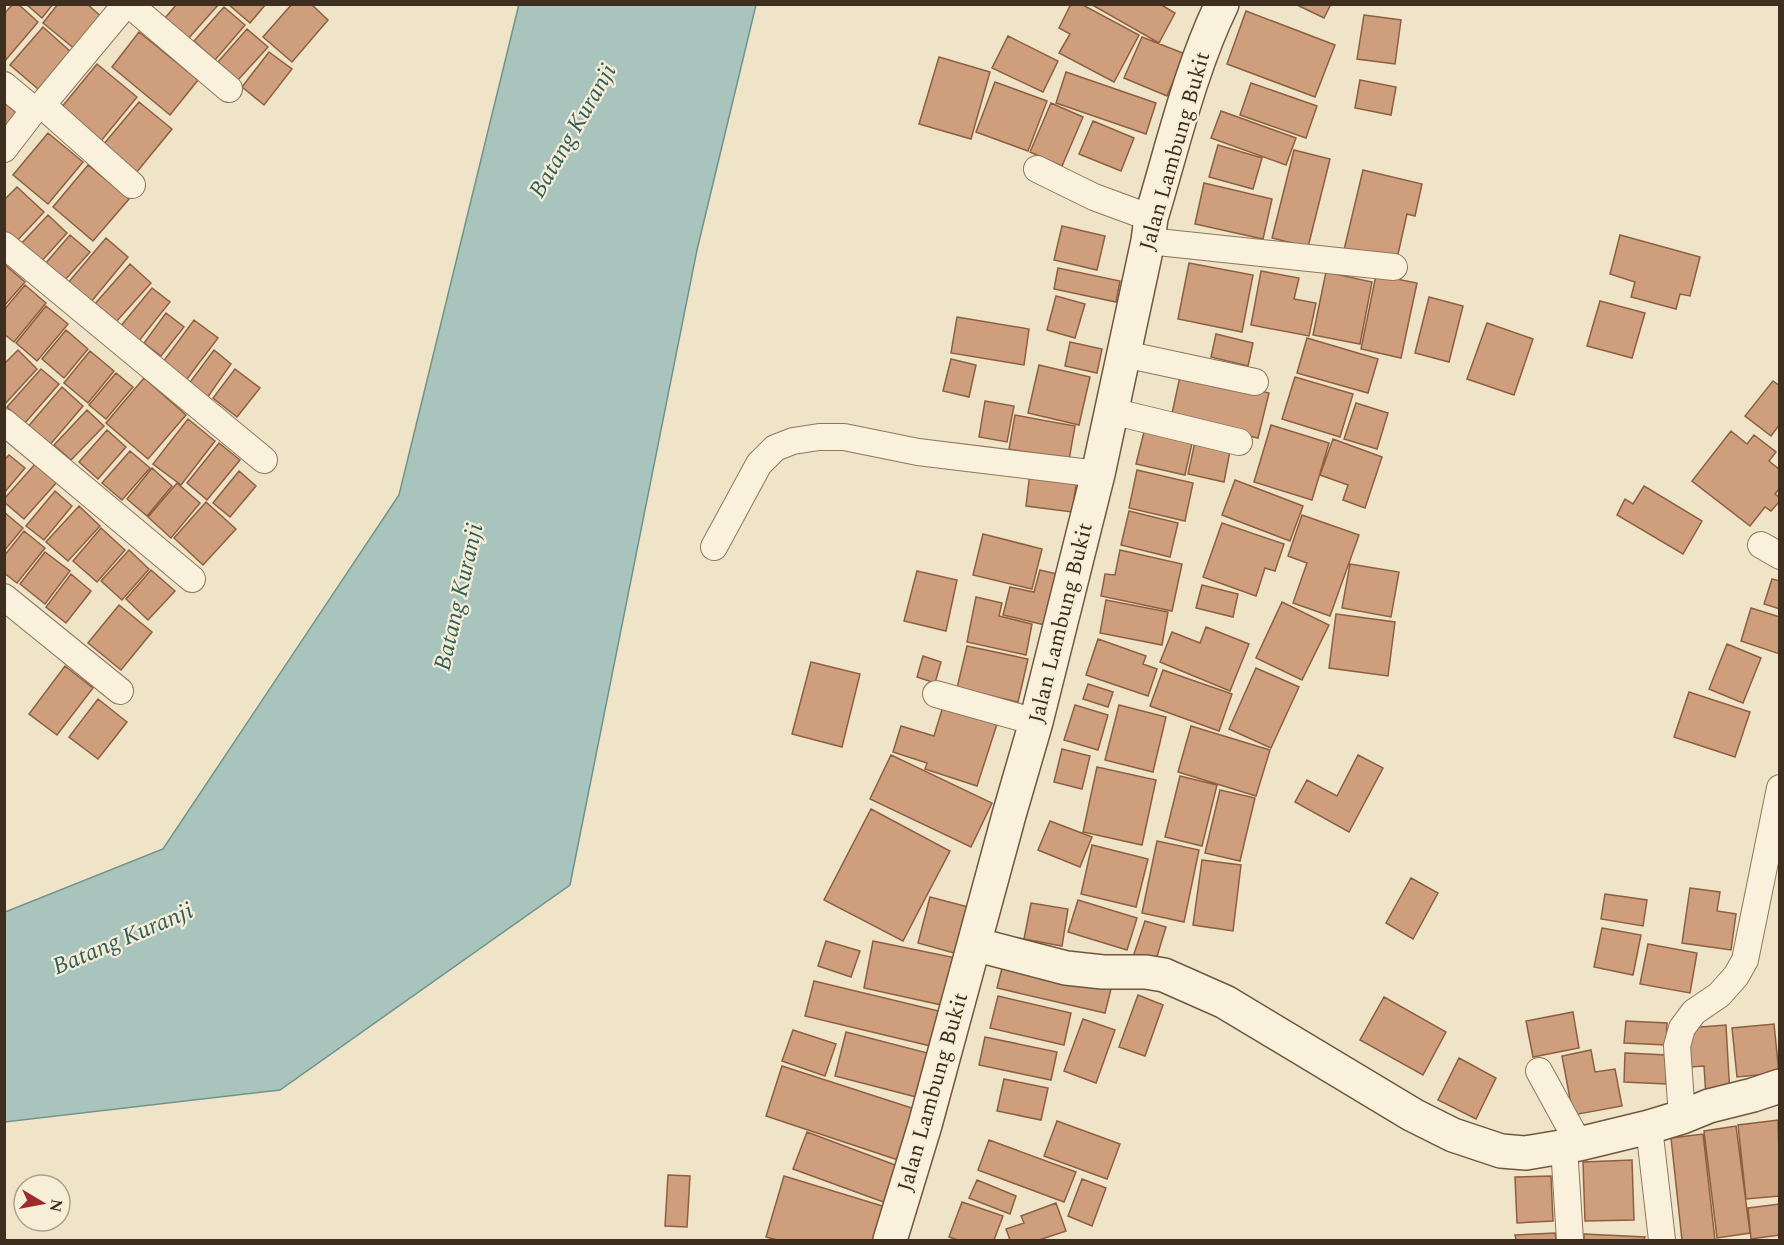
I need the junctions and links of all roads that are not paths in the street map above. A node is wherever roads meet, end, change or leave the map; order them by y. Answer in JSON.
{"nodes":[{"id":1,"x":1221,"y":4,"type":"edge"},
{"id":2,"x":121,"y":6,"type":"edge"},
{"id":3,"x":4,"y":85,"type":"edge"},
{"id":4,"x":229,"y":89,"type":"dead end"},
{"id":5,"x":38,"y":107,"type":"junction"},
{"id":6,"x":4,"y":149,"type":"edge"},
{"id":7,"x":1037,"y":168,"type":"dead end"},
{"id":8,"x":132,"y":184,"type":"dead end"},
{"id":9,"x":1150,"y":230,"type":"junction"},
{"id":10,"x":4,"y":245,"type":"edge"},
{"id":11,"x":1394,"y":267,"type":"dead end"},
{"id":12,"x":1124,"y":354,"type":"junction"},
{"id":13,"x":1255,"y":382,"type":"dead end"},
{"id":14,"x":1111,"y":411,"type":"junction"},
{"id":15,"x":4,"y":422,"type":"edge"},
{"id":16,"x":1239,"y":442,"type":"dead end"},
{"id":17,"x":264,"y":460,"type":"dead end"},
{"id":18,"x":1098,"y":474,"type":"junction"},
{"id":19,"x":714,"y":547,"type":"dead end"},
{"id":20,"x":192,"y":579,"type":"dead end"},
{"id":21,"x":4,"y":597,"type":"edge"},
{"id":22,"x":120,"y":691,"type":"dead end"},
{"id":23,"x":936,"y":694,"type":"dead end"},
{"id":24,"x":1036,"y":722,"type":"junction"},
{"id":25,"x":1779,"y":788,"type":"edge"},
{"id":26,"x":974,"y":944,"type":"junction"},
{"id":27,"x":1539,"y":1071,"type":"dead end"},
{"id":28,"x":1779,"y":1086,"type":"edge"},
{"id":29,"x":1682,"y":1117,"type":"junction"},
{"id":30,"x":1649,"y":1127,"type":"junction"},
{"id":31,"x":1571,"y":1145,"type":"junction"},
{"id":32,"x":890,"y":1240,"type":"edge"},
{"id":33,"x":1570,"y":1240,"type":"edge"},
{"id":34,"x":1662,"y":1240,"type":"edge"}],
"edges":[{"from":1,"to":9,"type":"street","name":"Jalan Lambung Bukit"},
{"from":2,"to":4,"type":"street"},
{"from":2,"to":5,"type":"street"},
{"from":3,"to":5,"type":"street"},
{"from":5,"to":6,"type":"street"},
{"from":5,"to":8,"type":"street"},
{"from":7,"to":9,"type":"street"},
{"from":9,"to":11,"type":"street"},
{"from":9,"to":12,"type":"street","name":"Jalan Lambung Bukit"},
{"from":10,"to":17,"type":"street"},
{"from":12,"to":13,"type":"street"},
{"from":12,"to":14,"type":"street","name":"Jalan Lambung Bukit"},
{"from":14,"to":16,"type":"street"},
{"from":14,"to":18,"type":"street","name":"Jalan Lambung Bukit"},
{"from":15,"to":20,"type":"street"},
{"from":18,"to":19,"type":"street"},
{"from":18,"to":24,"type":"street","name":"Jalan Lambung Bukit"},
{"from":21,"to":22,"type":"street"},
{"from":23,"to":24,"type":"street"},
{"from":24,"to":26,"type":"street","name":"Jalan Lambung Bukit"},
{"from":25,"to":29,"type":"street"},
{"from":26,"to":31,"type":"street"},
{"from":26,"to":32,"type":"street","name":"Jalan Lambung Bukit"},
{"from":27,"to":31,"type":"street"},
{"from":28,"to":29,"type":"street"},
{"from":29,"to":30,"type":"street"},
{"from":30,"to":31,"type":"street"},
{"from":30,"to":34,"type":"street"},
{"from":31,"to":33,"type":"street"}]}
